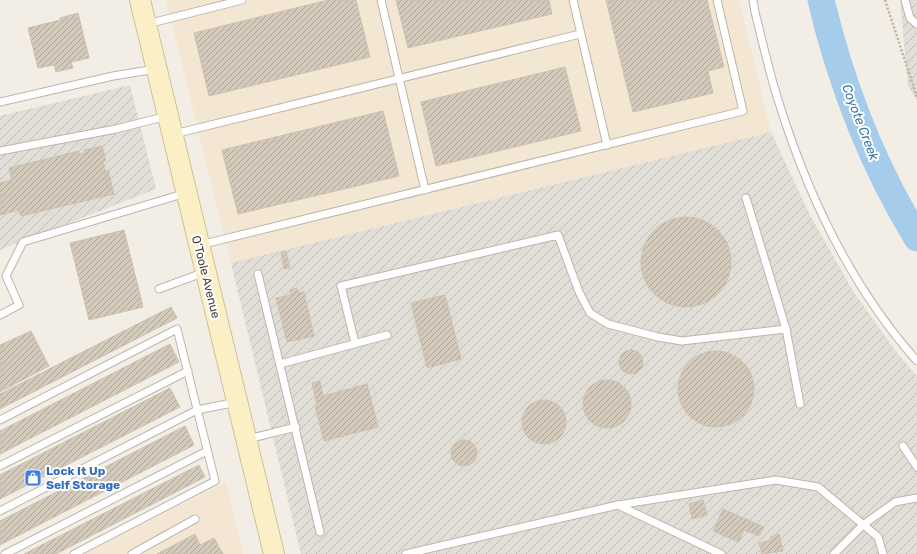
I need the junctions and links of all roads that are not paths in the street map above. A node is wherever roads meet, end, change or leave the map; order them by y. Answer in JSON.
{"nodes":[{"id":1,"x":140,"y":0,"type":"edge"},
{"id":2,"x":242,"y":0,"type":"edge"},
{"id":3,"x":381,"y":0,"type":"edge"},
{"id":4,"x":573,"y":0,"type":"edge"},
{"id":5,"x":717,"y":0,"type":"edge"},
{"id":6,"x":754,"y":0,"type":"edge"},
{"id":7,"x":905,"y":0,"type":"edge"},
{"id":8,"x":145,"y":24,"type":"junction"},
{"id":9,"x":917,"y":24,"type":"edge"},
{"id":10,"x":580,"y":34,"type":"junction"},
{"id":11,"x":156,"y":69,"type":"junction"},
{"id":12,"x":398,"y":79,"type":"junction"},
{"id":13,"x":0,"y":102,"type":"edge"},
{"id":14,"x":170,"y":125,"type":"junction"},
{"id":15,"x":607,"y":145,"type":"junction"},
{"id":16,"x":0,"y":151,"type":"edge"},
{"id":17,"x":425,"y":190,"type":"junction"},
{"id":18,"x":186,"y":193,"type":"junction"},
{"id":19,"x":746,"y":198,"type":"dead end"},
{"id":20,"x":199,"y":246,"type":"junction"},
{"id":21,"x":205,"y":272,"type":"junction"},
{"id":22,"x":258,"y":274,"type":"dead end"},
{"id":23,"x":159,"y":289,"type":"dead end"},
{"id":24,"x":0,"y":315,"type":"edge"},
{"id":25,"x":786,"y":329,"type":"junction"},
{"id":26,"x":387,"y":335,"type":"dead end"},
{"id":27,"x":355,"y":343,"type":"junction"},
{"id":28,"x":917,"y":361,"type":"edge"},
{"id":29,"x":280,"y":364,"type":"junction"},
{"id":30,"x":188,"y":371,"type":"junction"},
{"id":31,"x":237,"y":402,"type":"junction"},
{"id":32,"x":800,"y":404,"type":"dead end"},
{"id":33,"x":197,"y":410,"type":"junction"},
{"id":34,"x":0,"y":420,"type":"edge"},
{"id":35,"x":296,"y":427,"type":"junction"},
{"id":36,"x":246,"y":439,"type":"junction"},
{"id":37,"x":903,"y":446,"type":"dead end"},
{"id":38,"x":207,"y":451,"type":"junction"},
{"id":39,"x":0,"y":466,"type":"edge"},
{"id":40,"x":917,"y":467,"type":"edge"},
{"id":41,"x":917,"y":498,"type":"edge"},
{"id":42,"x":618,"y":505,"type":"junction"},
{"id":43,"x":0,"y":511,"type":"edge"},
{"id":44,"x":195,"y":520,"type":"dead end"},
{"id":45,"x":862,"y":524,"type":"junction"},
{"id":46,"x":320,"y":532,"type":"dead end"},
{"id":47,"x":5,"y":554,"type":"edge"},
{"id":48,"x":74,"y":554,"type":"edge"},
{"id":49,"x":132,"y":554,"type":"edge"},
{"id":50,"x":274,"y":554,"type":"edge"},
{"id":51,"x":406,"y":554,"type":"edge"},
{"id":52,"x":721,"y":554,"type":"edge"},
{"id":53,"x":834,"y":554,"type":"edge"},
{"id":54,"x":883,"y":554,"type":"edge"}],
"edges":[{"from":1,"to":8,"type":"street","name":"O’Toole Avenue"},
{"from":2,"to":8,"type":"lane"},
{"from":3,"to":12,"type":"lane"},
{"from":4,"to":10,"type":"lane"},
{"from":5,"to":15,"type":"lane"},
{"from":6,"to":28,"type":"lane"},
{"from":7,"to":9,"type":"lane"},
{"from":8,"to":11,"type":"street","name":"O’Toole Avenue"},
{"from":10,"to":12,"type":"lane"},
{"from":10,"to":15,"type":"lane"},
{"from":11,"to":13,"type":"lane"},
{"from":11,"to":14,"type":"street","name":"O’Toole Avenue"},
{"from":12,"to":14,"type":"lane"},
{"from":12,"to":17,"type":"lane"},
{"from":14,"to":16,"type":"lane"},
{"from":14,"to":18,"type":"street","name":"O’Toole Avenue"},
{"from":15,"to":17,"type":"lane"},
{"from":17,"to":20,"type":"lane"},
{"from":18,"to":20,"type":"street","name":"O’Toole Avenue"},
{"from":18,"to":24,"type":"lane"},
{"from":19,"to":25,"type":"lane"},
{"from":20,"to":21,"type":"street","name":"O’Toole Avenue"},
{"from":21,"to":23,"type":"lane"},
{"from":21,"to":31,"type":"street","name":"O’Toole Avenue"},
{"from":22,"to":29,"type":"lane"},
{"from":25,"to":27,"type":"lane"},
{"from":25,"to":32,"type":"lane"},
{"from":26,"to":27,"type":"lane"},
{"from":27,"to":29,"type":"lane"},
{"from":29,"to":35,"type":"lane"},
{"from":30,"to":33,"type":"lane"},
{"from":30,"to":34,"type":"lane"},
{"from":30,"to":39,"type":"lane"},
{"from":31,"to":33,"type":"lane"},
{"from":31,"to":36,"type":"street","name":"O’Toole Avenue"},
{"from":33,"to":38,"type":"lane"},
{"from":33,"to":43,"type":"lane"},
{"from":35,"to":36,"type":"lane"},
{"from":35,"to":46,"type":"lane"},
{"from":36,"to":50,"type":"street","name":"O’Toole Avenue"},
{"from":37,"to":40,"type":"lane"},
{"from":38,"to":47,"type":"lane"},
{"from":38,"to":48,"type":"lane"},
{"from":41,"to":45,"type":"lane"},
{"from":42,"to":45,"type":"lane"},
{"from":42,"to":51,"type":"lane"},
{"from":42,"to":52,"type":"lane"},
{"from":44,"to":49,"type":"lane"},
{"from":45,"to":53,"type":"lane"},
{"from":45,"to":54,"type":"lane"}]}
